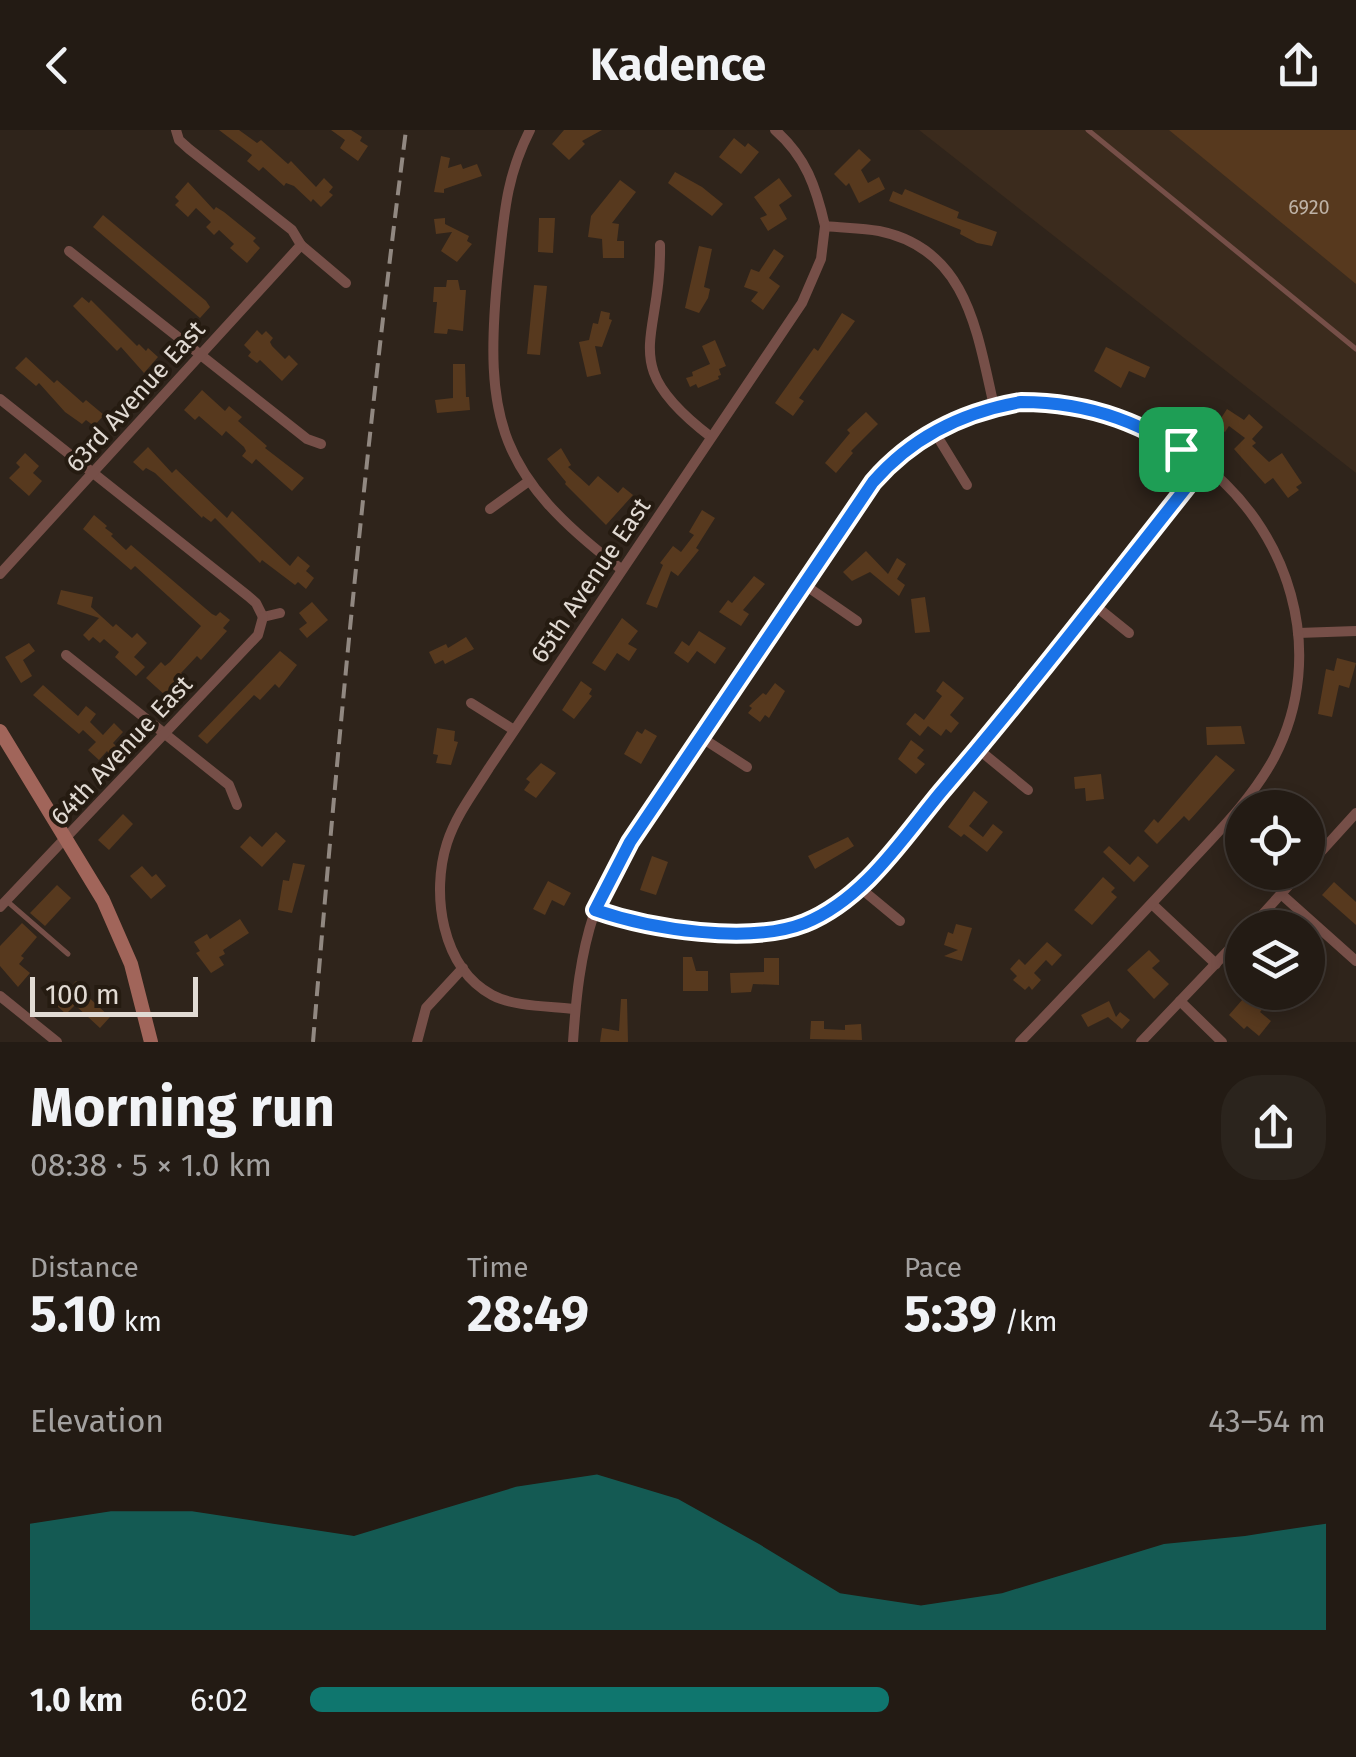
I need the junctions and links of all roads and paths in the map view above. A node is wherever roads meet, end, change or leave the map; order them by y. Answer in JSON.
{"nodes":[{"id":1,"x":530,"y":130,"type":"edge"},
{"id":2,"x":775,"y":130,"type":"edge"},
{"id":3,"x":1088,"y":130,"type":"edge"},
{"id":4,"x":176,"y":131,"type":"edge"},
{"id":5,"x":825,"y":226,"type":"junction"},
{"id":6,"x":660,"y":245,"type":"dead end"},
{"id":7,"x":301,"y":246,"type":"junction"},
{"id":8,"x":69,"y":251,"type":"dead end"},
{"id":9,"x":346,"y":283,"type":"dead end"},
{"id":10,"x":1356,"y":349,"type":"edge"},
{"id":11,"x":200,"y":354,"type":"junction"},
{"id":12,"x":0,"y":399,"type":"edge"},
{"id":13,"x":994,"y":406,"type":"junction"},
{"id":14,"x":934,"y":431,"type":"junction"},
{"id":15,"x":711,"y":437,"type":"junction"},
{"id":16,"x":321,"y":444,"type":"dead end"},
{"id":17,"x":1204,"y":465,"type":"junction"},
{"id":18,"x":92,"y":472,"type":"junction"},
{"id":19,"x":529,"y":481,"type":"junction"},
{"id":20,"x":967,"y":485,"type":"dead end"},
{"id":21,"x":490,"y":509,"type":"dead end"},
{"id":22,"x":621,"y":569,"type":"junction"},
{"id":23,"x":0,"y":574,"type":"edge"},
{"id":24,"x":802,"y":583,"type":"junction"},
{"id":25,"x":1093,"y":604,"type":"junction"},
{"id":26,"x":280,"y":613,"type":"dead end"},
{"id":27,"x":263,"y":618,"type":"junction"},
{"id":28,"x":857,"y":621,"type":"dead end"},
{"id":29,"x":1298,"y":632,"type":"junction"},
{"id":30,"x":1356,"y":632,"type":"edge"},
{"id":31,"x":1129,"y":633,"type":"dead end"},
{"id":32,"x":66,"y":654,"type":"dead end"},
{"id":33,"x":471,"y":702,"type":"dead end"},
{"id":34,"x":514,"y":730,"type":"junction"},
{"id":35,"x":0,"y":731,"type":"edge"},
{"id":36,"x":165,"y":732,"type":"junction"},
{"id":37,"x":699,"y":736,"type":"junction"},
{"id":38,"x":978,"y":749,"type":"junction"},
{"id":39,"x":747,"y":766,"type":"dead end"},
{"id":40,"x":1028,"y":790,"type":"dead end"},
{"id":41,"x":236,"y":805,"type":"dead end"},
{"id":42,"x":1356,"y":813,"type":"edge"},
{"id":43,"x":65,"y":838,"type":"junction"},
{"id":44,"x":1325,"y":847,"type":"edge"},
{"id":45,"x":859,"y":887,"type":"junction"},
{"id":46,"x":1285,"y":890,"type":"edge"},
{"id":47,"x":1281,"y":894,"type":"junction"},
{"id":48,"x":3,"y":903,"type":"edge"},
{"id":49,"x":1152,"y":904,"type":"junction"},
{"id":50,"x":595,"y":910,"type":"junction"},
{"id":51,"x":1266,"y":910,"type":"edge"},
{"id":52,"x":900,"y":921,"type":"dead end"},
{"id":53,"x":68,"y":954,"type":"dead end"},
{"id":54,"x":1225,"y":954,"type":"edge"},
{"id":55,"x":1356,"y":961,"type":"edge"},
{"id":56,"x":1216,"y":964,"type":"junction"},
{"id":57,"x":463,"y":968,"type":"junction"},
{"id":58,"x":0,"y":996,"type":"edge"},
{"id":59,"x":1180,"y":1001,"type":"junction"},
{"id":60,"x":575,"y":1009,"type":"junction"},
{"id":61,"x":57,"y":1042,"type":"edge"},
{"id":62,"x":152,"y":1042,"type":"edge"},
{"id":63,"x":418,"y":1042,"type":"edge"},
{"id":64,"x":573,"y":1042,"type":"edge"},
{"id":65,"x":1020,"y":1042,"type":"edge"},
{"id":66,"x":1141,"y":1042,"type":"edge"},
{"id":67,"x":1222,"y":1042,"type":"edge"}],
"edges":[{"from":1,"to":19,"type":"street"},
{"from":2,"to":5,"type":"street"},
{"from":3,"to":10,"type":"lane"},
{"from":4,"to":7,"type":"street"},
{"from":5,"to":13,"type":"street"},
{"from":5,"to":15,"type":"street","name":"65th Avenue East"},
{"from":6,"to":15,"type":"street"},
{"from":7,"to":9,"type":"street"},
{"from":7,"to":11,"type":"street","name":"63rd Avenue East"},
{"from":8,"to":11,"type":"street"},
{"from":11,"to":16,"type":"street"},
{"from":11,"to":18,"type":"street","name":"63rd Avenue East"},
{"from":12,"to":18,"type":"street"},
{"from":13,"to":14,"type":"street"},
{"from":13,"to":17,"type":"street"},
{"from":14,"to":20,"type":"street"},
{"from":14,"to":24,"type":"street"},
{"from":15,"to":22,"type":"street","name":"65th Avenue East"},
{"from":17,"to":25,"type":"street"},
{"from":17,"to":29,"type":"street"},
{"from":18,"to":23,"type":"street","name":"63rd Avenue East"},
{"from":18,"to":27,"type":"street"},
{"from":19,"to":21,"type":"street"},
{"from":19,"to":22,"type":"street"},
{"from":22,"to":34,"type":"street","name":"65th Avenue East"},
{"from":24,"to":28,"type":"street"},
{"from":24,"to":37,"type":"street"},
{"from":25,"to":31,"type":"street"},
{"from":25,"to":38,"type":"street"},
{"from":26,"to":27,"type":"street"},
{"from":27,"to":36,"type":"street","name":"64th Avenue East"},
{"from":29,"to":30,"type":"street"},
{"from":29,"to":49,"type":"street"},
{"from":32,"to":36,"type":"street"},
{"from":33,"to":34,"type":"street"},
{"from":34,"to":57,"type":"street","name":"65th Avenue East"},
{"from":35,"to":43,"type":"street"},
{"from":36,"to":41,"type":"street"},
{"from":36,"to":43,"type":"street","name":"64th Avenue East"},
{"from":37,"to":39,"type":"street"},
{"from":37,"to":50,"type":"street"},
{"from":38,"to":40,"type":"street"},
{"from":38,"to":45,"type":"street"},
{"from":42,"to":44,"type":"street"},
{"from":43,"to":48,"type":"street","name":"64th Avenue East"},
{"from":43,"to":62,"type":"street"},
{"from":45,"to":50,"type":"street"},
{"from":45,"to":52,"type":"street"},
{"from":46,"to":47,"type":"street"},
{"from":47,"to":51,"type":"street"},
{"from":47,"to":55,"type":"street"},
{"from":48,"to":53,"type":"lane"},
{"from":49,"to":56,"type":"street"},
{"from":49,"to":65,"type":"street"},
{"from":50,"to":60,"type":"street"},
{"from":54,"to":56,"type":"street"},
{"from":56,"to":59,"type":"street"},
{"from":57,"to":60,"type":"street"},
{"from":57,"to":63,"type":"street"},
{"from":58,"to":61,"type":"street"},
{"from":59,"to":66,"type":"street"},
{"from":59,"to":67,"type":"street"},
{"from":60,"to":64,"type":"street"}]}
